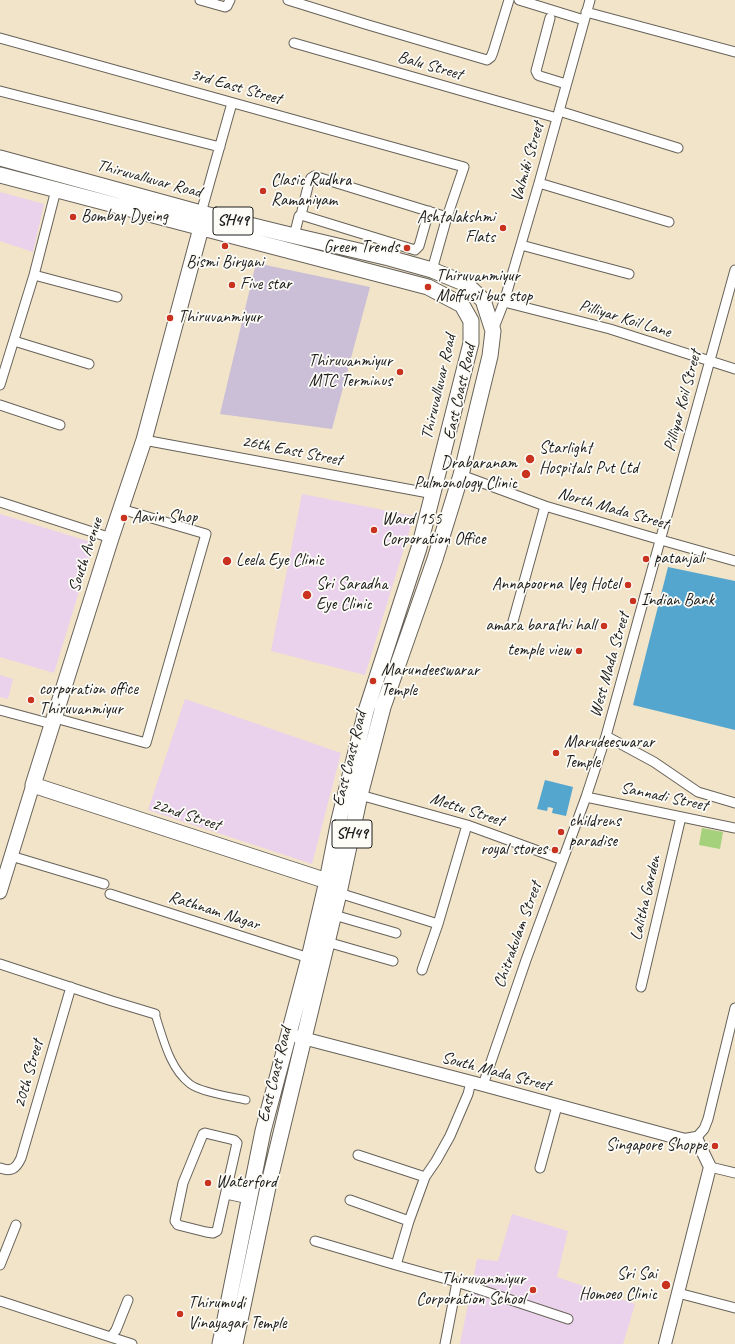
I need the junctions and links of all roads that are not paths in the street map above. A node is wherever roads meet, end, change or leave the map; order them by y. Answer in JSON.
{"nodes":[{"id":1,"x":200,"y":0,"type":"edge"},
{"id":2,"x":288,"y":0,"type":"edge"},
{"id":3,"x":509,"y":0,"type":"edge"},
{"id":4,"x":519,"y":0,"type":"edge"},
{"id":5,"x":590,"y":0,"type":"edge"},
{"id":6,"x":228,"y":3,"type":"edge"},
{"id":7,"x":585,"y":16,"type":"junction"},
{"id":8,"x":550,"y":18,"type":"dead end"},
{"id":9,"x":0,"y":38,"type":"edge"},
{"id":10,"x":294,"y":43,"type":"dead end"},
{"id":11,"x":735,"y":52,"type":"edge"},
{"id":12,"x":566,"y":84,"type":"junction"},
{"id":13,"x":0,"y":91,"type":"edge"},
{"id":14,"x":232,"y":103,"type":"junction"},
{"id":15,"x":558,"y":115,"type":"junction"},
{"id":16,"x":220,"y":147,"type":"junction"},
{"id":17,"x":678,"y":148,"type":"dead end"},
{"id":18,"x":0,"y":158,"type":"edge"},
{"id":19,"x":0,"y":176,"type":"edge"},
{"id":20,"x":539,"y":183,"type":"junction"},
{"id":21,"x":56,"y":190,"type":"junction"},
{"id":22,"x":429,"y":211,"type":"junction"},
{"id":23,"x":202,"y":213,"type":"junction"},
{"id":24,"x":302,"y":215,"type":"junction"},
{"id":25,"x":447,"y":217,"type":"junction"},
{"id":26,"x":669,"y":222,"type":"dead end"},
{"id":27,"x":201,"y":228,"type":"junction"},
{"id":28,"x":294,"y":236,"type":"junction"},
{"id":29,"x":521,"y":245,"type":"junction"},
{"id":30,"x":432,"y":270,"type":"junction"},
{"id":31,"x":735,"y":270,"type":"edge"},
{"id":32,"x":34,"y":274,"type":"junction"},
{"id":33,"x":629,"y":274,"type":"dead end"},
{"id":34,"x":117,"y":297,"type":"dead end"},
{"id":35,"x":504,"y":302,"type":"junction"},
{"id":36,"x":493,"y":331,"type":"junction"},
{"id":37,"x":14,"y":341,"type":"junction"},
{"id":38,"x":710,"y":362,"type":"junction"},
{"id":39,"x":89,"y":364,"type":"dead end"},
{"id":40,"x":735,"y":369,"type":"edge"},
{"id":41,"x":0,"y":385,"type":"edge"},
{"id":42,"x":0,"y":405,"type":"edge"},
{"id":43,"x":60,"y":425,"type":"dead end"},
{"id":44,"x":144,"y":440,"type":"junction"},
{"id":45,"x":461,"y":475,"type":"junction"},
{"id":46,"x":434,"y":494,"type":"junction"},
{"id":47,"x":0,"y":502,"type":"edge"},
{"id":48,"x":545,"y":506,"type":"junction"},
{"id":49,"x":121,"y":509,"type":"junction"},
{"id":50,"x":111,"y":538,"type":"junction"},
{"id":51,"x":661,"y":540,"type":"junction"},
{"id":52,"x":735,"y":561,"type":"edge"},
{"id":53,"x":512,"y":625,"type":"dead end"},
{"id":54,"x":0,"y":710,"type":"edge"},
{"id":55,"x":53,"y":721,"type":"junction"},
{"id":56,"x":606,"y":736,"type":"junction"},
{"id":57,"x":33,"y":785,"type":"junction"},
{"id":58,"x":360,"y":795,"type":"junction"},
{"id":59,"x":586,"y":797,"type":"junction"},
{"id":60,"x":735,"y":803,"type":"edge"},
{"id":61,"x":681,"y":817,"type":"junction"},
{"id":62,"x":339,"y":820,"type":"junction"},
{"id":63,"x":354,"y":824,"type":"junction"},
{"id":64,"x":467,"y":826,"type":"junction"},
{"id":65,"x":735,"y":828,"type":"edge"},
{"id":66,"x":11,"y":856,"type":"junction"},
{"id":67,"x":563,"y":860,"type":"junction"},
{"id":68,"x":327,"y":881,"type":"junction"},
{"id":69,"x":104,"y":884,"type":"dead end"},
{"id":70,"x":0,"y":892,"type":"edge"},
{"id":71,"x":339,"y":893,"type":"junction"},
{"id":72,"x":110,"y":894,"type":"dead end"},
{"id":73,"x":334,"y":915,"type":"junction"},
{"id":74,"x":438,"y":924,"type":"junction"},
{"id":75,"x":396,"y":933,"type":"dead end"},
{"id":76,"x":327,"y":942,"type":"junction"},
{"id":77,"x":309,"y":958,"type":"junction"},
{"id":78,"x":393,"y":961,"type":"dead end"},
{"id":79,"x":0,"y":964,"type":"edge"},
{"id":80,"x":422,"y":970,"type":"dead end"},
{"id":81,"x":71,"y":987,"type":"junction"},
{"id":82,"x":641,"y":987,"type":"dead end"},
{"id":83,"x":735,"y":1008,"type":"edge"},
{"id":84,"x":155,"y":1014,"type":"joint"},
{"id":85,"x":288,"y":1034,"type":"junction"},
{"id":86,"x":304,"y":1038,"type":"junction"},
{"id":87,"x":477,"y":1084,"type":"junction"},
{"id":88,"x":246,"y":1100,"type":"dead end"},
{"id":89,"x":557,"y":1106,"type":"junction"},
{"id":90,"x":696,"y":1138,"type":"junction"},
{"id":91,"x":358,"y":1155,"type":"dead end"},
{"id":92,"x":710,"y":1167,"type":"junction"},
{"id":93,"x":0,"y":1168,"type":"edge"},
{"id":94,"x":540,"y":1168,"type":"dead end"},
{"id":95,"x":735,"y":1173,"type":"edge"},
{"id":96,"x":425,"y":1177,"type":"junction"},
{"id":97,"x":227,"y":1191,"type":"junction"},
{"id":98,"x":250,"y":1196,"type":"junction"},
{"id":99,"x":350,"y":1200,"type":"dead end"},
{"id":100,"x":408,"y":1221,"type":"junction"},
{"id":101,"x":16,"y":1225,"type":"dead end"},
{"id":102,"x":315,"y":1241,"type":"dead end"},
{"id":103,"x":0,"y":1265,"type":"edge"},
{"id":104,"x":396,"y":1265,"type":"junction"},
{"id":105,"x":457,"y":1282,"type":"junction"},
{"id":106,"x":678,"y":1293,"type":"junction"},
{"id":107,"x":128,"y":1300,"type":"dead end"},
{"id":108,"x":0,"y":1301,"type":"edge"},
{"id":109,"x":735,"y":1308,"type":"edge"},
{"id":110,"x":568,"y":1318,"type":"dead end"},
{"id":111,"x":111,"y":1337,"type":"junction"},
{"id":112,"x":132,"y":1344,"type":"edge"},
{"id":113,"x":220,"y":1344,"type":"edge"},
{"id":114,"x":235,"y":1344,"type":"edge"},
{"id":115,"x":446,"y":1344,"type":"edge"},
{"id":116,"x":665,"y":1344,"type":"edge"}],
"edges":[{"from":1,"to":6,"type":"street"},
{"from":2,"to":3,"type":"street","name":"Balu Street"},
{"from":4,"to":7,"type":"street"},
{"from":5,"to":7,"type":"street","name":"Valmiki Street"},
{"from":7,"to":11,"type":"street"},
{"from":7,"to":12,"type":"street","name":"Valmiki Street"},
{"from":8,"to":12,"type":"street"},
{"from":9,"to":14,"type":"street","name":"3rd East Street"},
{"from":10,"to":15,"type":"street","name":"Balu Street"},
{"from":12,"to":15,"type":"street","name":"Valmiki Street"},
{"from":13,"to":16,"type":"street"},
{"from":14,"to":16,"type":"street"},
{"from":14,"to":25,"type":"street","name":"3rd East Street"},
{"from":15,"to":17,"type":"street","name":"Balu Street"},
{"from":15,"to":20,"type":"street","name":"Valmiki Street"},
{"from":16,"to":23,"type":"street"},
{"from":18,"to":23,"type":"main road","name":"Thiruvalluvar Road","number":"SH49"},
{"from":19,"to":21,"type":"main road","number":"SH49"},
{"from":20,"to":26,"type":"street"},
{"from":20,"to":29,"type":"street","name":"Valmiki Street"},
{"from":21,"to":27,"type":"main road","number":"SH49"},
{"from":21,"to":32,"type":"street"},
{"from":22,"to":24,"type":"street"},
{"from":22,"to":24,"type":"street"},
{"from":22,"to":25,"type":"street"},
{"from":23,"to":28,"type":"main road","name":"Thiruvalluvar Road","number":"SH49"},
{"from":24,"to":28,"type":"street"},
{"from":25,"to":30,"type":"street"},
{"from":27,"to":44,"type":"main road","name":"South Avenue"},
{"from":27,"to":46,"type":"main road","name":"Thiruvalluvar Road","number":"SH49"},
{"from":28,"to":30,"type":"main road","name":"Thiruvalluvar Road","number":"SH49"},
{"from":29,"to":33,"type":"street"},
{"from":29,"to":35,"type":"street","name":"Valmiki Street"},
{"from":30,"to":36,"type":"main road","name":"Thiruvalluvar Road","number":"SH49"},
{"from":31,"to":38,"type":"street","name":"Pilliyar Koil Street"},
{"from":32,"to":34,"type":"street"},
{"from":32,"to":37,"type":"street"},
{"from":35,"to":36,"type":"street","name":"Valmiki Street"},
{"from":35,"to":38,"type":"street","name":"Pilliyar Koil Lane"},
{"from":36,"to":45,"type":"main road","name":"East Coast Road","number":"SH49"},
{"from":37,"to":39,"type":"street"},
{"from":37,"to":41,"type":"street"},
{"from":38,"to":40,"type":"street","name":"Pilliyar Koil Lane"},
{"from":38,"to":51,"type":"street","name":"Pilliyar Koil Street"},
{"from":42,"to":43,"type":"street"},
{"from":44,"to":46,"type":"street","name":"26th East Street"},
{"from":44,"to":49,"type":"main road","name":"South Avenue"},
{"from":45,"to":48,"type":"street","name":"North Mada Street"},
{"from":45,"to":58,"type":"main road","name":"East Coast Road","number":"SH49"},
{"from":46,"to":62,"type":"main road","name":"Thiruvalluvar Road","number":"SH49"},
{"from":47,"to":50,"type":"street"},
{"from":48,"to":51,"type":"street","name":"North Mada Street"},
{"from":48,"to":53,"type":"street"},
{"from":49,"to":50,"type":"main road","name":"South Avenue"},
{"from":49,"to":55,"type":"street"},
{"from":50,"to":55,"type":"main road","name":"South Avenue"},
{"from":51,"to":52,"type":"street","name":"North Mada Street"},
{"from":51,"to":56,"type":"street","name":"West Mada Street"},
{"from":54,"to":55,"type":"street"},
{"from":55,"to":57,"type":"main road","name":"South Avenue"},
{"from":56,"to":59,"type":"street","name":"West Mada Street"},
{"from":56,"to":60,"type":"street"},
{"from":57,"to":66,"type":"main road","name":"South Avenue"},
{"from":57,"to":68,"type":"main road","name":"22nd Street"},
{"from":58,"to":63,"type":"main road","name":"East Coast Road","number":"SH49"},
{"from":58,"to":64,"type":"street","name":"Mettu Street"},
{"from":59,"to":61,"type":"street","name":"Sannadi Street"},
{"from":59,"to":67,"type":"street","name":"Chitrakulam Street"},
{"from":61,"to":65,"type":"street","name":"Sannadi Street"},
{"from":61,"to":82,"type":"street","name":"Lalitha Garden"},
{"from":62,"to":63,"type":"main road"},
{"from":62,"to":68,"type":"main road","name":"Thiruvalluvar Road","number":"SH49"},
{"from":63,"to":71,"type":"main road","name":"East Coast Road","number":"SH49"},
{"from":64,"to":67,"type":"street","name":"Mettu Street"},
{"from":64,"to":74,"type":"street"},
{"from":66,"to":69,"type":"street"},
{"from":66,"to":70,"type":"main road","name":"South Avenue"},
{"from":67,"to":87,"type":"street","name":"Chitrakulam Street"},
{"from":68,"to":77,"type":"main road","name":"East Coast Road","number":"SH49"},
{"from":71,"to":73,"type":"main road","name":"East Coast Road","number":"SH49"},
{"from":71,"to":74,"type":"street"},
{"from":72,"to":77,"type":"street","name":"Rathnam Nagar"},
{"from":73,"to":75,"type":"street"},
{"from":73,"to":76,"type":"main road","name":"East Coast Road","number":"SH49"},
{"from":74,"to":80,"type":"street"},
{"from":76,"to":78,"type":"street"},
{"from":76,"to":86,"type":"main road","name":"East Coast Road","number":"SH49"},
{"from":77,"to":85,"type":"main road","name":"East Coast Road","number":"SH49"},
{"from":79,"to":81,"type":"street"},
{"from":81,"to":84,"type":"street"},
{"from":81,"to":93,"type":"street","name":"20th Street"},
{"from":83,"to":90,"type":"street"},
{"from":84,"to":88,"type":"street"},
{"from":85,"to":86,"type":"street","name":"South Mada Street"},
{"from":85,"to":98,"type":"main road","name":"East Coast Road","number":"SH49"},
{"from":86,"to":87,"type":"street","name":"South Mada Street"},
{"from":86,"to":114,"type":"main road","name":"East Coast Road","number":"SH49"},
{"from":87,"to":89,"type":"street","name":"South Mada Street"},
{"from":87,"to":96,"type":"street","name":"Chitrakulam Street"},
{"from":89,"to":90,"type":"street","name":"South Mada Street"},
{"from":89,"to":94,"type":"street"},
{"from":90,"to":92,"type":"street"},
{"from":91,"to":96,"type":"street"},
{"from":92,"to":95,"type":"street"},
{"from":92,"to":106,"type":"street"},
{"from":96,"to":100,"type":"street","name":"Chitrakulam Street"},
{"from":97,"to":97,"type":"street"},
{"from":97,"to":98,"type":"street"},
{"from":98,"to":113,"type":"main road","name":"East Coast Road","number":"SH49"},
{"from":99,"to":100,"type":"street"},
{"from":100,"to":104,"type":"street","name":"Chitrakulam Street"},
{"from":101,"to":103,"type":"street"},
{"from":102,"to":104,"type":"street"},
{"from":104,"to":105,"type":"street"},
{"from":105,"to":110,"type":"street"},
{"from":105,"to":115,"type":"street"},
{"from":106,"to":109,"type":"street"},
{"from":106,"to":116,"type":"street"},
{"from":107,"to":111,"type":"street"},
{"from":108,"to":111,"type":"street"},
{"from":111,"to":112,"type":"street"}]}
